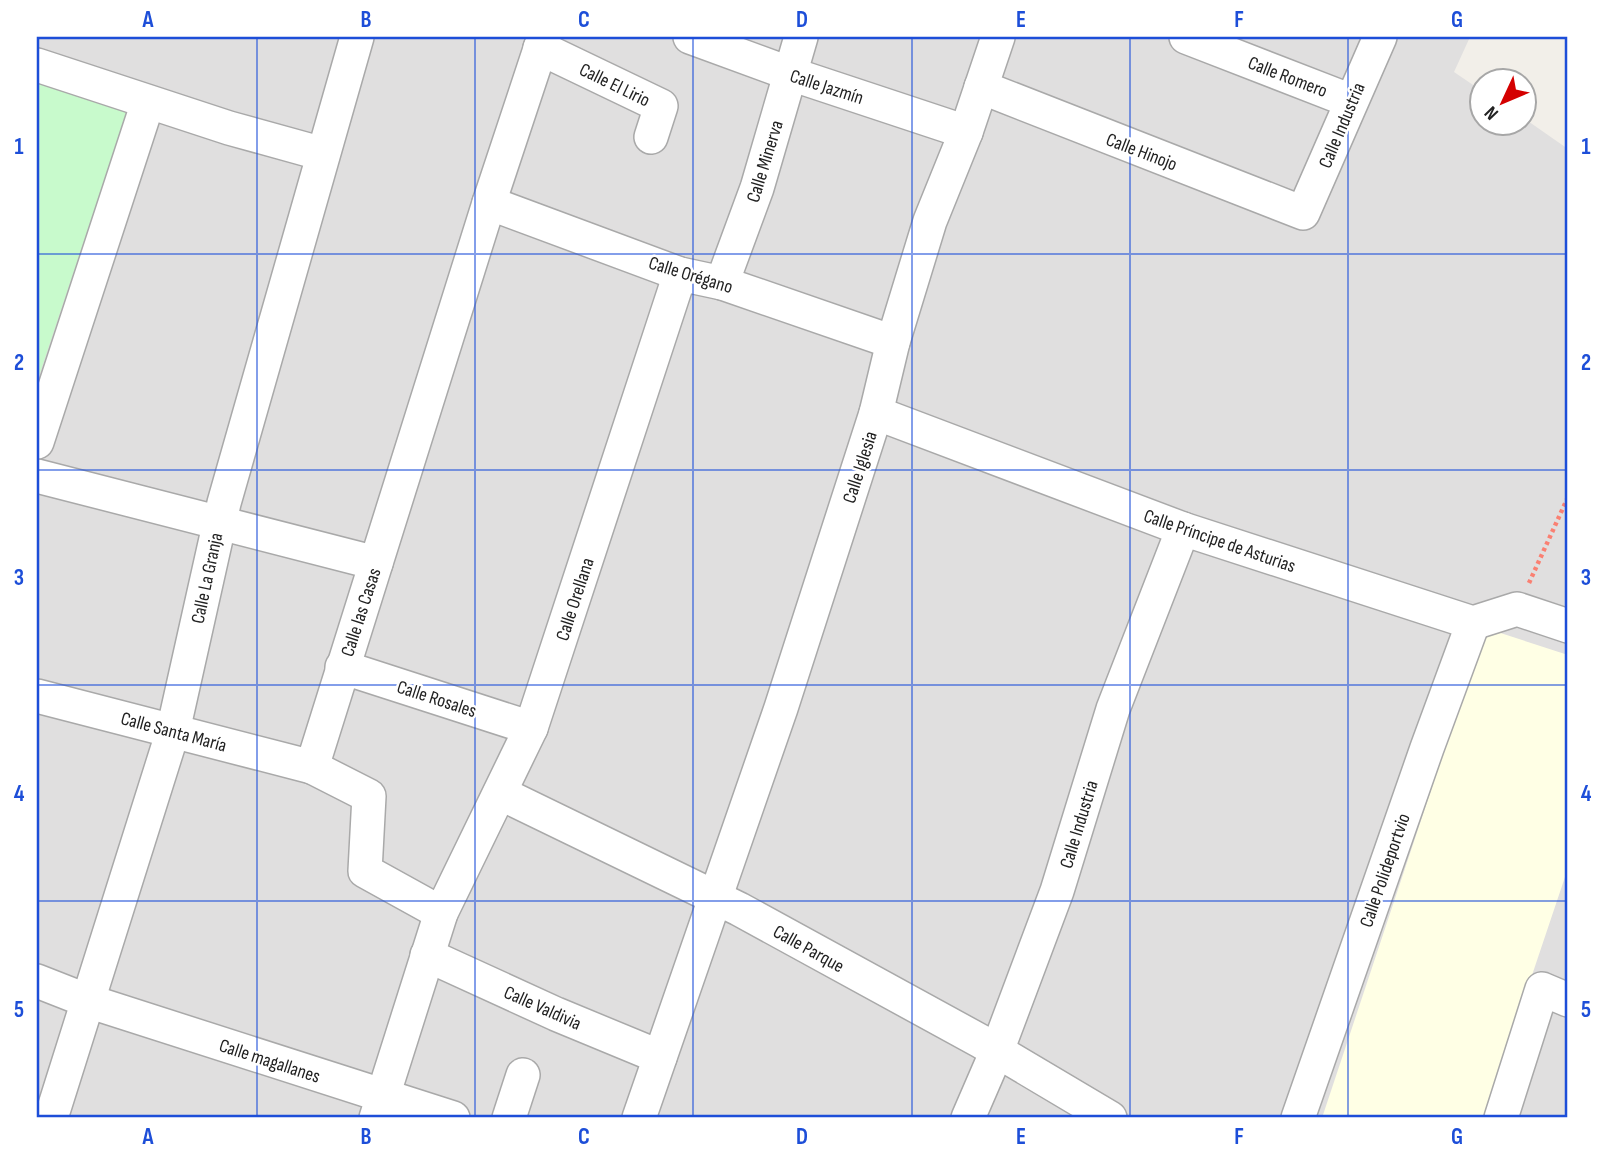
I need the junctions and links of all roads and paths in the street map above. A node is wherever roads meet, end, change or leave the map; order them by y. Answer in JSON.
{"nodes":[{"id":1,"x":357,"y":37,"type":"edge"},
{"id":2,"x":690,"y":37,"type":"edge"},
{"id":3,"x":801,"y":37,"type":"edge"},
{"id":4,"x":998,"y":37,"type":"edge"},
{"id":5,"x":1186,"y":37,"type":"edge"},
{"id":6,"x":1380,"y":37,"type":"edge"},
{"id":7,"x":542,"y":42,"type":"edge"},
{"id":8,"x":37,"y":65,"type":"edge"},
{"id":9,"x":791,"y":74,"type":"junction"},
{"id":10,"x":981,"y":87,"type":"junction"},
{"id":11,"x":1350,"y":101,"type":"junction"},
{"id":12,"x":148,"y":102,"type":"junction"},
{"id":13,"x":966,"y":132,"type":"junction"},
{"id":14,"x":652,"y":137,"type":"dead end"},
{"id":15,"x":323,"y":154,"type":"junction"},
{"id":16,"x":489,"y":203,"type":"junction"},
{"id":17,"x":1303,"y":214,"type":"joint"},
{"id":18,"x":680,"y":274,"type":"junction"},
{"id":19,"x":722,"y":283,"type":"junction"},
{"id":20,"x":893,"y":342,"type":"junction"},
{"id":21,"x":876,"y":413,"type":"junction"},
{"id":22,"x":37,"y":442,"type":"edge"},
{"id":23,"x":37,"y":476,"type":"edge"},
{"id":24,"x":1568,"y":497,"type":"edge"},
{"id":25,"x":219,"y":522,"type":"junction"},
{"id":26,"x":1183,"y":529,"type":"junction"},
{"id":27,"x":376,"y":563,"type":"junction"},
{"id":28,"x":1517,"y":609,"type":"junction"},
{"id":29,"x":1473,"y":623,"type":"junction"},
{"id":30,"x":1568,"y":626,"type":"edge"},
{"id":31,"x":342,"y":667,"type":"junction"},
{"id":32,"x":37,"y":696,"type":"edge"},
{"id":33,"x":531,"y":728,"type":"junction"},
{"id":34,"x":173,"y":731,"type":"junction"},
{"id":35,"x":312,"y":767,"type":"junction"},
{"id":36,"x":500,"y":793,"type":"junction"},
{"id":37,"x":716,"y":897,"type":"junction"},
{"id":38,"x":441,"y":913,"type":"junction"},
{"id":39,"x":427,"y":955,"type":"junction"},
{"id":40,"x":37,"y":981,"type":"edge"},
{"id":41,"x":1568,"y":1000,"type":"edge"},
{"id":42,"x":88,"y":1001,"type":"junction"},
{"id":43,"x":997,"y":1051,"type":"junction"},
{"id":44,"x":660,"y":1057,"type":"junction"},
{"id":45,"x":523,"y":1075,"type":"dead end"},
{"id":46,"x":379,"y":1107,"type":"edge"},
{"id":47,"x":1106,"y":1117,"type":"edge"},
{"id":48,"x":51,"y":1118,"type":"edge"},
{"id":49,"x":453,"y":1118,"type":"edge"},
{"id":50,"x":509,"y":1118,"type":"edge"},
{"id":51,"x":639,"y":1118,"type":"edge"},
{"id":52,"x":968,"y":1118,"type":"edge"},
{"id":53,"x":1298,"y":1118,"type":"edge"},
{"id":54,"x":1501,"y":1118,"type":"edge"}],
"edges":[{"from":1,"to":15,"type":"street","name":"Calle La Granja"},
{"from":2,"to":9,"type":"street","name":"Calle Jazmín"},
{"from":3,"to":9,"type":"street","name":"Calle Minerva"},
{"from":4,"to":10,"type":"street","name":"Calle Iglesia"},
{"from":5,"to":11,"type":"street","name":"Calle Romero"},
{"from":6,"to":11,"type":"street","name":"Calle Industria"},
{"from":7,"to":14,"type":"street","name":"Calle El Lirio"},
{"from":7,"to":16,"type":"street","name":"Calle las Casas"},
{"from":8,"to":12,"type":"street"},
{"from":9,"to":13,"type":"street","name":"Calle Jazmín"},
{"from":9,"to":19,"type":"street","name":"Calle Minerva"},
{"from":10,"to":13,"type":"street","name":"Calle Iglesia"},
{"from":10,"to":17,"type":"street","name":"Calle Hinojo"},
{"from":11,"to":17,"type":"street","name":"Calle Industria"},
{"from":12,"to":15,"type":"street"},
{"from":12,"to":22,"type":"street"},
{"from":13,"to":20,"type":"street","name":"Calle Iglesia"},
{"from":15,"to":25,"type":"street","name":"Calle La Granja"},
{"from":16,"to":18,"type":"street","name":"Calle Orégano"},
{"from":16,"to":27,"type":"street","name":"Calle las Casas"},
{"from":18,"to":19,"type":"street","name":"Calle Orégano"},
{"from":18,"to":33,"type":"street","name":"Calle Orellana"},
{"from":19,"to":20,"type":"street","name":"Calle Orégano"},
{"from":20,"to":21,"type":"street","name":"Calle Iglesia"},
{"from":21,"to":26,"type":"street","name":"Calle Príncipe de Asturias"},
{"from":21,"to":37,"type":"street","name":"Calle Iglesia"},
{"from":23,"to":25,"type":"street"},
{"from":24,"to":28,"type":"path"},
{"from":25,"to":27,"type":"street"},
{"from":25,"to":34,"type":"street","name":"Calle La Granja"},
{"from":26,"to":29,"type":"street","name":"Calle Príncipe de Asturias"},
{"from":26,"to":43,"type":"street","name":"Calle Industria"},
{"from":27,"to":31,"type":"street","name":"Calle las Casas"},
{"from":28,"to":29,"type":"street"},
{"from":28,"to":30,"type":"street"},
{"from":29,"to":53,"type":"street","name":"Calle Polideportvio"},
{"from":31,"to":33,"type":"street","name":"Calle Rosales"},
{"from":31,"to":35,"type":"street","name":"Calle las Casas"},
{"from":32,"to":34,"type":"street","name":"Calle Santa María"},
{"from":33,"to":36,"type":"street","name":"Calle Orellana"},
{"from":34,"to":35,"type":"street","name":"Calle Santa María"},
{"from":34,"to":42,"type":"street","name":"Calle La Granja"},
{"from":35,"to":38,"type":"street"},
{"from":36,"to":37,"type":"street","name":"Calle Parque"},
{"from":36,"to":38,"type":"street","name":"Calle Orellana"},
{"from":37,"to":43,"type":"street","name":"Calle Parque"},
{"from":37,"to":44,"type":"street","name":"Calle Iglesia"},
{"from":38,"to":39,"type":"street"},
{"from":39,"to":44,"type":"street","name":"Calle Valdivia"},
{"from":39,"to":46,"type":"street"},
{"from":40,"to":42,"type":"street","name":"Calle magallanes"},
{"from":41,"to":54,"type":"street"},
{"from":42,"to":46,"type":"street","name":"Calle magallanes"},
{"from":42,"to":48,"type":"street","name":"Calle La Granja"},
{"from":43,"to":47,"type":"street","name":"Calle Parque"},
{"from":43,"to":52,"type":"street","name":"Calle Industria"},
{"from":44,"to":51,"type":"street","name":"Calle Iglesia"},
{"from":45,"to":50,"type":"street"},
{"from":46,"to":49,"type":"street","name":"Calle magallanes"}]}
